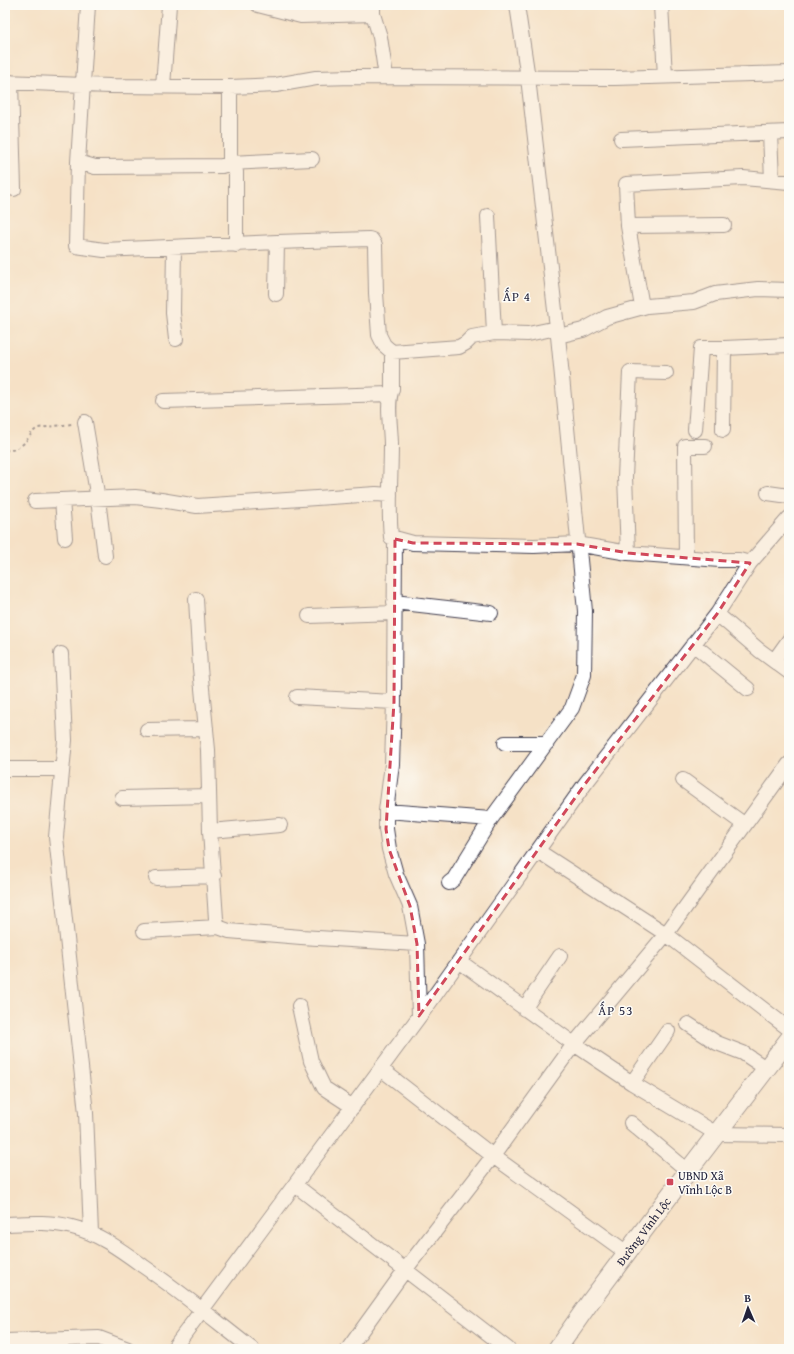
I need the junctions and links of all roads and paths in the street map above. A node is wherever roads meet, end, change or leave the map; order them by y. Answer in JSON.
{"nodes":[{"id":1,"x":88,"y":5,"type":"edge"},
{"id":2,"x":169,"y":5,"type":"edge"},
{"id":3,"x":258,"y":5,"type":"edge"},
{"id":4,"x":517,"y":5,"type":"edge"},
{"id":5,"x":661,"y":5,"type":"edge"},
{"id":6,"x":309,"y":10,"type":"edge"},
{"id":7,"x":373,"y":10,"type":"edge"},
{"id":8,"x":789,"y":73,"type":"edge"},
{"id":9,"x":665,"y":76,"type":"junction"},
{"id":10,"x":386,"y":77,"type":"junction"},
{"id":11,"x":528,"y":78,"type":"junction"},
{"id":12,"x":8,"y":82,"type":"edge"},
{"id":13,"x":84,"y":85,"type":"junction"},
{"id":14,"x":163,"y":86,"type":"junction"},
{"id":15,"x":230,"y":87,"type":"junction"},
{"id":16,"x":789,"y":132,"type":"edge"},
{"id":17,"x":770,"y":134,"type":"junction"},
{"id":18,"x":621,"y":139,"type":"dead end"},
{"id":19,"x":312,"y":159,"type":"dead end"},
{"id":20,"x":78,"y":162,"type":"junction"},
{"id":21,"x":230,"y":163,"type":"junction"},
{"id":22,"x":772,"y":180,"type":"junction"},
{"id":23,"x":789,"y":182,"type":"edge"},
{"id":24,"x":14,"y":189,"type":"dead end"},
{"id":25,"x":488,"y":216,"type":"dead end"},
{"id":26,"x":724,"y":225,"type":"dead end"},
{"id":27,"x":628,"y":226,"type":"junction"},
{"id":28,"x":277,"y":242,"type":"junction"},
{"id":29,"x":236,"y":245,"type":"junction"},
{"id":30,"x":174,"y":247,"type":"junction"},
{"id":31,"x":789,"y":290,"type":"edge"},
{"id":32,"x":276,"y":294,"type":"dead end"},
{"id":33,"x":642,"y":307,"type":"junction"},
{"id":34,"x":558,"y":332,"type":"junction"},
{"id":35,"x":494,"y":333,"type":"junction"},
{"id":36,"x":176,"y":339,"type":"dead end"},
{"id":37,"x":789,"y":345,"type":"edge"},
{"id":38,"x":724,"y":348,"type":"junction"},
{"id":39,"x":392,"y":352,"type":"junction"},
{"id":40,"x":666,"y":373,"type":"dead end"},
{"id":41,"x":390,"y":394,"type":"junction"},
{"id":42,"x":163,"y":401,"type":"dead end"},
{"id":43,"x":85,"y":422,"type":"joint"},
{"id":44,"x":695,"y":430,"type":"dead end"},
{"id":45,"x":723,"y":430,"type":"dead end"},
{"id":46,"x":706,"y":446,"type":"dead end"},
{"id":47,"x":5,"y":450,"type":"edge"},
{"id":48,"x":768,"y":493,"type":"dead end"},
{"id":49,"x":390,"y":495,"type":"junction"},
{"id":50,"x":789,"y":496,"type":"edge"},
{"id":51,"x":98,"y":499,"type":"junction"},
{"id":52,"x":62,"y":500,"type":"junction"},
{"id":53,"x":35,"y":501,"type":"dead end"},
{"id":54,"x":789,"y":518,"type":"edge"},
{"id":55,"x":65,"y":538,"type":"dead end"},
{"id":56,"x":395,"y":539,"type":"junction"},
{"id":57,"x":577,"y":544,"type":"junction"},
{"id":58,"x":628,"y":553,"type":"junction"},
{"id":59,"x":105,"y":556,"type":"dead end"},
{"id":60,"x":686,"y":557,"type":"junction"},
{"id":61,"x":750,"y":563,"type":"junction"},
{"id":62,"x":196,"y":599,"type":"dead end"},
{"id":63,"x":394,"y":608,"type":"junction"},
{"id":64,"x":491,"y":613,"type":"dead end"},
{"id":65,"x":717,"y":614,"type":"junction"},
{"id":66,"x":308,"y":616,"type":"dead end"},
{"id":67,"x":789,"y":640,"type":"edge"},
{"id":68,"x":693,"y":644,"type":"junction"},
{"id":69,"x":61,"y":654,"type":"dead end"},
{"id":70,"x":774,"y":661,"type":"junction"},
{"id":71,"x":789,"y":672,"type":"edge"},
{"id":72,"x":748,"y":689,"type":"dead end"},
{"id":73,"x":297,"y":697,"type":"dead end"},
{"id":74,"x":394,"y":702,"type":"junction"},
{"id":75,"x":206,"y":728,"type":"junction"},
{"id":76,"x":147,"y":730,"type":"dead end"},
{"id":77,"x":505,"y":743,"type":"dead end"},
{"id":78,"x":547,"y":743,"type":"junction"},
{"id":79,"x":789,"y":764,"type":"edge"},
{"id":80,"x":5,"y":769,"type":"edge"},
{"id":81,"x":62,"y":770,"type":"junction"},
{"id":82,"x":683,"y":780,"type":"dead end"},
{"id":83,"x":209,"y":796,"type":"junction"},
{"id":84,"x":122,"y":798,"type":"dead end"},
{"id":85,"x":386,"y":811,"type":"junction"},
{"id":86,"x":491,"y":819,"type":"junction"},
{"id":87,"x":280,"y":825,"type":"dead end"},
{"id":88,"x":745,"y":825,"type":"junction"},
{"id":89,"x":210,"y":831,"type":"junction"},
{"id":90,"x":538,"y":851,"type":"junction"},
{"id":91,"x":214,"y":876,"type":"junction"},
{"id":92,"x":156,"y":878,"type":"dead end"},
{"id":93,"x":449,"y":883,"type":"dead end"},
{"id":94,"x":218,"y":927,"type":"junction"},
{"id":95,"x":144,"y":931,"type":"dead end"},
{"id":96,"x":666,"y":934,"type":"junction"},
{"id":97,"x":417,"y":944,"type":"junction"},
{"id":98,"x":560,"y":956,"type":"dead end"},
{"id":99,"x":459,"y":961,"type":"junction"},
{"id":100,"x":299,"y":1006,"type":"dead end"},
{"id":101,"x":524,"y":1009,"type":"junction"},
{"id":102,"x":419,"y":1016,"type":"junction"},
{"id":103,"x":688,"y":1024,"type":"dead end"},
{"id":104,"x":789,"y":1029,"type":"edge"},
{"id":105,"x":668,"y":1031,"type":"dead end"},
{"id":106,"x":789,"y":1039,"type":"edge"},
{"id":107,"x":574,"y":1044,"type":"junction"},
{"id":108,"x":381,"y":1069,"type":"junction"},
{"id":109,"x":767,"y":1069,"type":"junction"},
{"id":110,"x":632,"y":1082,"type":"junction"},
{"id":111,"x":353,"y":1107,"type":"junction"},
{"id":112,"x":631,"y":1123,"type":"dead end"},
{"id":113,"x":717,"y":1134,"type":"junction"},
{"id":114,"x":789,"y":1135,"type":"edge"},
{"id":115,"x":493,"y":1156,"type":"junction"},
{"id":116,"x":688,"y":1171,"type":"junction"},
{"id":117,"x":295,"y":1185,"type":"junction"},
{"id":118,"x":5,"y":1224,"type":"edge"},
{"id":119,"x":91,"y":1233,"type":"junction"},
{"id":120,"x":627,"y":1253,"type":"junction"},
{"id":121,"x":406,"y":1270,"type":"junction"},
{"id":122,"x":202,"y":1311,"type":"junction"},
{"id":123,"x":5,"y":1341,"type":"edge"},
{"id":124,"x":128,"y":1349,"type":"edge"},
{"id":125,"x":173,"y":1349,"type":"edge"},
{"id":126,"x":252,"y":1349,"type":"edge"},
{"id":127,"x":348,"y":1349,"type":"edge"},
{"id":128,"x":508,"y":1349,"type":"edge"},
{"id":129,"x":557,"y":1349,"type":"edge"}],
"edges":[{"from":1,"to":13,"type":"street"},
{"from":2,"to":14,"type":"street"},
{"from":3,"to":6,"type":"street"},
{"from":4,"to":11,"type":"street"},
{"from":5,"to":9,"type":"street"},
{"from":6,"to":7,"type":"street"},
{"from":7,"to":10,"type":"street"},
{"from":8,"to":9,"type":"street"},
{"from":9,"to":11,"type":"street"},
{"from":10,"to":11,"type":"street"},
{"from":10,"to":15,"type":"street"},
{"from":11,"to":34,"type":"street"},
{"from":12,"to":13,"type":"street"},
{"from":12,"to":24,"type":"street"},
{"from":13,"to":14,"type":"street"},
{"from":13,"to":20,"type":"street"},
{"from":14,"to":15,"type":"street"},
{"from":15,"to":21,"type":"street"},
{"from":16,"to":17,"type":"street"},
{"from":17,"to":18,"type":"street"},
{"from":17,"to":22,"type":"street"},
{"from":19,"to":21,"type":"street"},
{"from":20,"to":21,"type":"street"},
{"from":20,"to":30,"type":"street"},
{"from":21,"to":29,"type":"street"},
{"from":22,"to":23,"type":"street"},
{"from":22,"to":27,"type":"street"},
{"from":25,"to":35,"type":"street"},
{"from":26,"to":27,"type":"street"},
{"from":27,"to":33,"type":"street"},
{"from":28,"to":29,"type":"street"},
{"from":28,"to":32,"type":"street"},
{"from":28,"to":39,"type":"street"},
{"from":29,"to":30,"type":"street"},
{"from":30,"to":36,"type":"street"},
{"from":31,"to":33,"type":"street"},
{"from":33,"to":34,"type":"street"},
{"from":34,"to":35,"type":"street"},
{"from":34,"to":57,"type":"street"},
{"from":35,"to":39,"type":"street"},
{"from":37,"to":38,"type":"street"},
{"from":38,"to":44,"type":"street"},
{"from":38,"to":45,"type":"street"},
{"from":39,"to":41,"type":"street"},
{"from":40,"to":58,"type":"street"},
{"from":41,"to":42,"type":"street"},
{"from":41,"to":49,"type":"street"},
{"from":43,"to":47,"type":"path"},
{"from":43,"to":51,"type":"street"},
{"from":46,"to":60,"type":"street"},
{"from":48,"to":50,"type":"street"},
{"from":49,"to":51,"type":"street"},
{"from":49,"to":56,"type":"street"},
{"from":51,"to":52,"type":"street"},
{"from":51,"to":59,"type":"street"},
{"from":52,"to":53,"type":"street"},
{"from":52,"to":55,"type":"street"},
{"from":54,"to":61,"type":"street"},
{"from":56,"to":57,"type":"street"},
{"from":56,"to":63,"type":"street"},
{"from":57,"to":58,"type":"street"},
{"from":57,"to":78,"type":"street"},
{"from":58,"to":60,"type":"street"},
{"from":60,"to":61,"type":"street"},
{"from":61,"to":65,"type":"street"},
{"from":62,"to":75,"type":"street"},
{"from":63,"to":64,"type":"street"},
{"from":63,"to":66,"type":"street"},
{"from":63,"to":74,"type":"street"},
{"from":65,"to":68,"type":"street"},
{"from":65,"to":70,"type":"street"},
{"from":67,"to":70,"type":"street"},
{"from":68,"to":72,"type":"street"},
{"from":68,"to":90,"type":"street"},
{"from":69,"to":81,"type":"street"},
{"from":70,"to":71,"type":"street"},
{"from":73,"to":74,"type":"street"},
{"from":74,"to":85,"type":"street"},
{"from":75,"to":76,"type":"street"},
{"from":75,"to":83,"type":"street"},
{"from":77,"to":78,"type":"street"},
{"from":78,"to":86,"type":"street"},
{"from":79,"to":88,"type":"street"},
{"from":80,"to":81,"type":"street"},
{"from":81,"to":119,"type":"street"},
{"from":82,"to":88,"type":"street"},
{"from":83,"to":84,"type":"street"},
{"from":83,"to":89,"type":"street"},
{"from":85,"to":86,"type":"street"},
{"from":85,"to":97,"type":"street"},
{"from":86,"to":93,"type":"street"},
{"from":87,"to":89,"type":"street"},
{"from":88,"to":96,"type":"street"},
{"from":89,"to":91,"type":"street"},
{"from":90,"to":96,"type":"street"},
{"from":90,"to":99,"type":"street"},
{"from":91,"to":92,"type":"street"},
{"from":91,"to":94,"type":"street"},
{"from":94,"to":95,"type":"street"},
{"from":94,"to":97,"type":"street"},
{"from":96,"to":104,"type":"street"},
{"from":96,"to":107,"type":"street"},
{"from":97,"to":102,"type":"street"},
{"from":98,"to":101,"type":"street"},
{"from":99,"to":101,"type":"street"},
{"from":99,"to":102,"type":"street"},
{"from":100,"to":111,"type":"street"},
{"from":101,"to":107,"type":"street"},
{"from":102,"to":108,"type":"street"},
{"from":103,"to":109,"type":"street"},
{"from":105,"to":110,"type":"street"},
{"from":106,"to":109,"type":"main road","name":"Đường Vĩnh Lộc"},
{"from":107,"to":110,"type":"street"},
{"from":107,"to":115,"type":"street"},
{"from":108,"to":111,"type":"street"},
{"from":108,"to":115,"type":"street"},
{"from":109,"to":113,"type":"main road","name":"Đường Vĩnh Lộc"},
{"from":110,"to":113,"type":"street"},
{"from":111,"to":117,"type":"street"},
{"from":112,"to":116,"type":"street"},
{"from":113,"to":114,"type":"street"},
{"from":113,"to":116,"type":"main road","name":"Đường Vĩnh Lộc"},
{"from":115,"to":120,"type":"street"},
{"from":115,"to":121,"type":"street"},
{"from":116,"to":120,"type":"main road","name":"Đường Vĩnh Lộc"},
{"from":117,"to":121,"type":"street"},
{"from":117,"to":122,"type":"street"},
{"from":118,"to":119,"type":"street"},
{"from":119,"to":122,"type":"street"},
{"from":120,"to":129,"type":"main road","name":"Đường Vĩnh Lộc"},
{"from":121,"to":127,"type":"street"},
{"from":121,"to":128,"type":"street"},
{"from":122,"to":125,"type":"street"},
{"from":122,"to":126,"type":"street"},
{"from":123,"to":124,"type":"street"}]}
